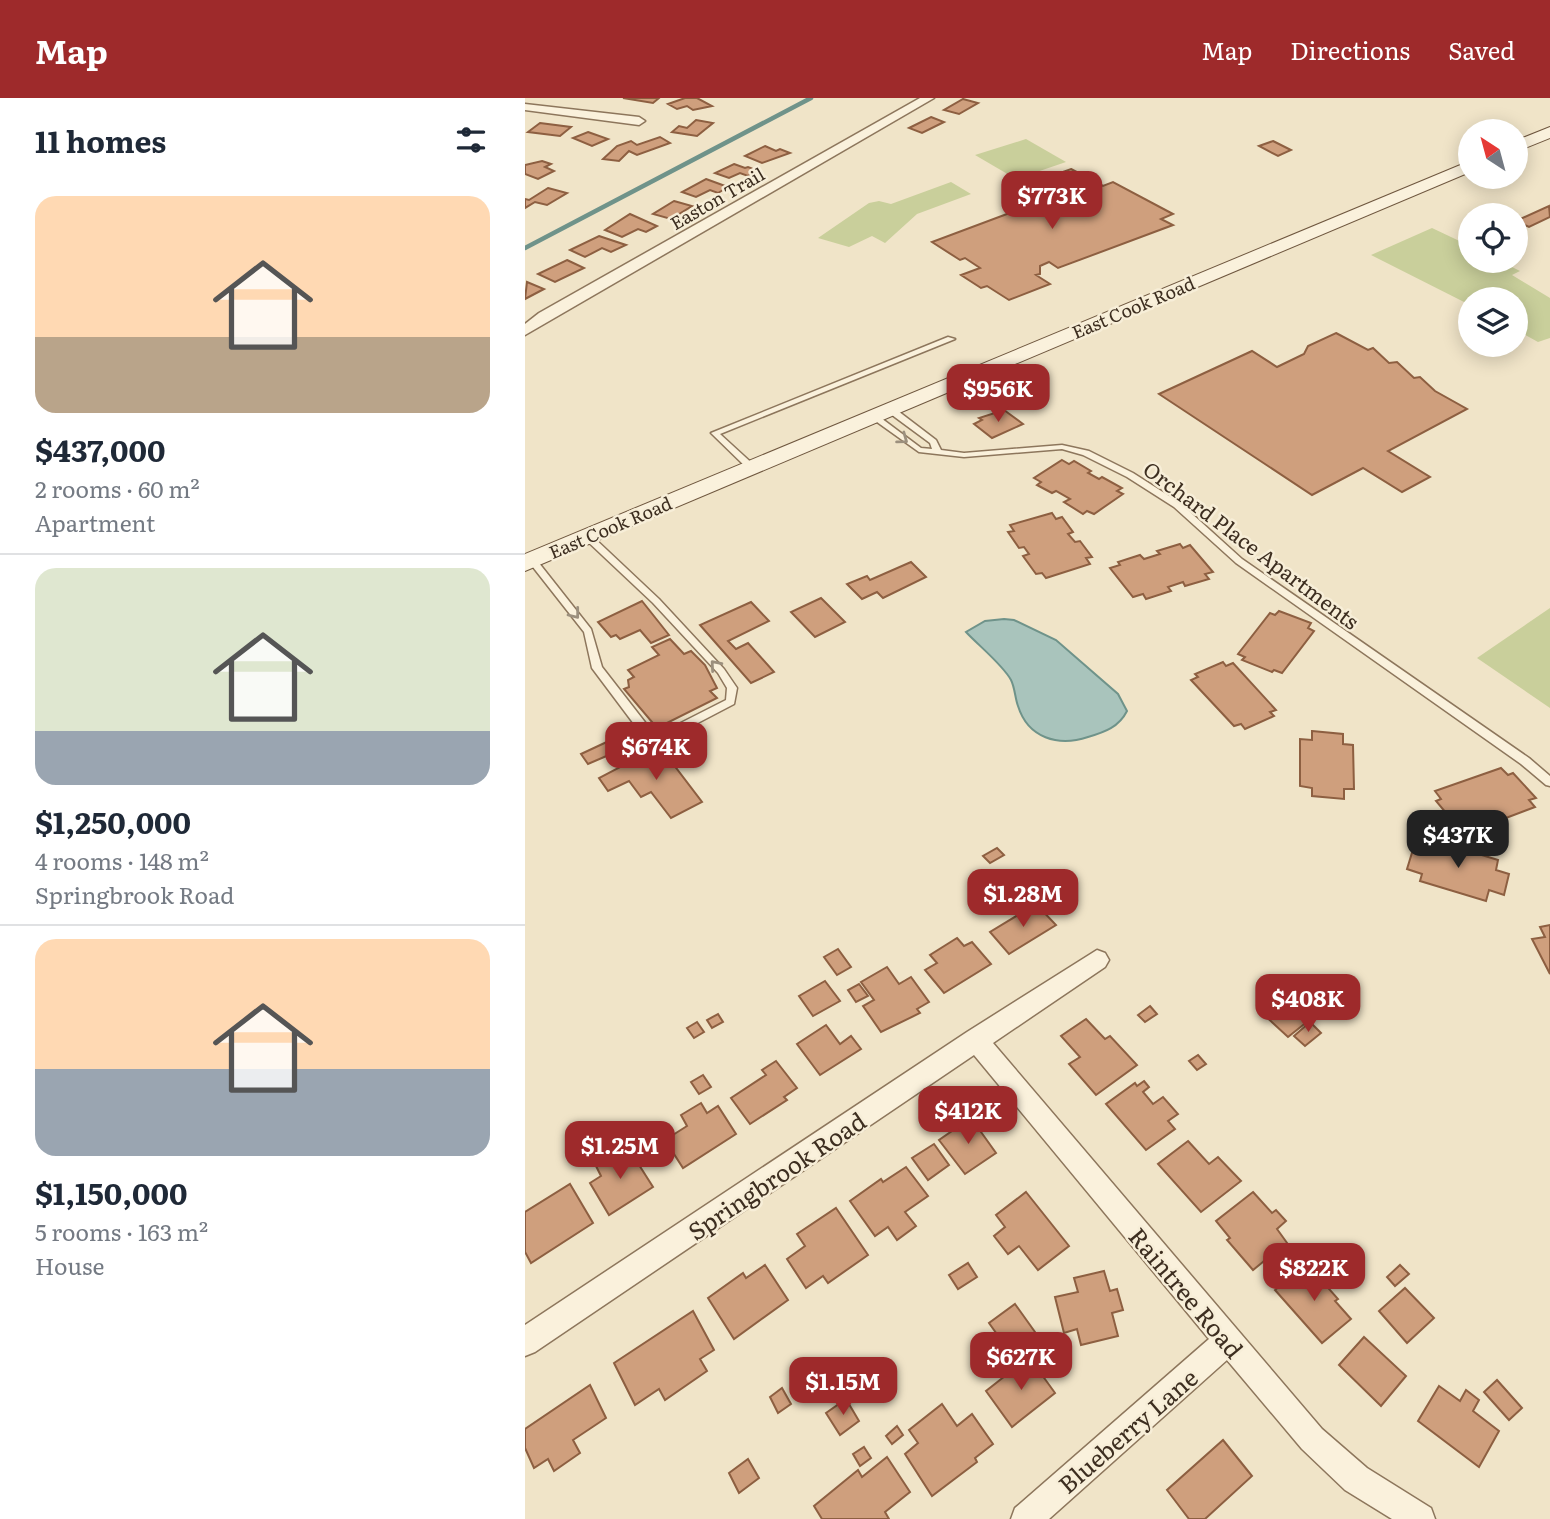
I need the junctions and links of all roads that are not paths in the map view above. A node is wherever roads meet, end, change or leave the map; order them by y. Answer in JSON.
{"nodes":[{"id":1,"x":899,"y":98,"type":"edge"},
{"id":2,"x":923,"y":101,"type":"edge"},
{"id":3,"x":525,"y":107,"type":"edge"},
{"id":4,"x":639,"y":121,"type":"dead end"},
{"id":5,"x":1550,"y":132,"type":"edge"},
{"id":6,"x":1528,"y":141,"type":"edge"},
{"id":7,"x":1458,"y":171,"type":"edge"},
{"id":8,"x":525,"y":331,"type":"edge"},
{"id":9,"x":951,"y":339,"type":"dead end"},
{"id":10,"x":882,"y":413,"type":"junction"},
{"id":11,"x":937,"y":451,"type":"junction"},
{"id":12,"x":752,"y":468,"type":"junction"},
{"id":13,"x":588,"y":537,"type":"junction"},
{"id":14,"x":529,"y":562,"type":"edge"},
{"id":15,"x":1550,"y":782,"type":"edge"},
{"id":16,"x":1097,"y":960,"type":"dead end"},
{"id":17,"x":977,"y":1040,"type":"junction"},
{"id":18,"x":1228,"y":1341,"type":"junction"},
{"id":19,"x":525,"y":1342,"type":"edge"},
{"id":20,"x":1026,"y":1519,"type":"edge"},
{"id":21,"x":1420,"y":1519,"type":"edge"}],
"edges":[{"from":1,"to":2,"type":"street"},
{"from":2,"to":8,"type":"street","name":"Easton Trail"},
{"from":3,"to":4,"type":"street"},
{"from":5,"to":6,"type":"main road"},
{"from":7,"to":10,"type":"main road","name":"East Cook Road"},
{"from":9,"to":12,"type":"lane"},
{"from":10,"to":11,"type":"lane"},
{"from":10,"to":11,"type":"lane","name":"Orchard Place Apartments","one_way":true},
{"from":10,"to":12,"type":"main road","name":"East Cook Road"},
{"from":11,"to":15,"type":"lane","name":"Orchard Place Apartments"},
{"from":12,"to":13,"type":"main road","name":"East Cook Road"},
{"from":13,"to":14,"type":"main road","name":"East Cook Road"},
{"from":14,"to":13,"type":"lane","one_way":true},
{"from":16,"to":17,"type":"street","name":"Springbrook Road"},
{"from":17,"to":18,"type":"street","name":"Raintree Road"},
{"from":17,"to":19,"type":"street","name":"Springbrook Road"},
{"from":18,"to":20,"type":"street","name":"Blueberry Lane"},
{"from":18,"to":21,"type":"street","name":"Raintree Road"}]}
